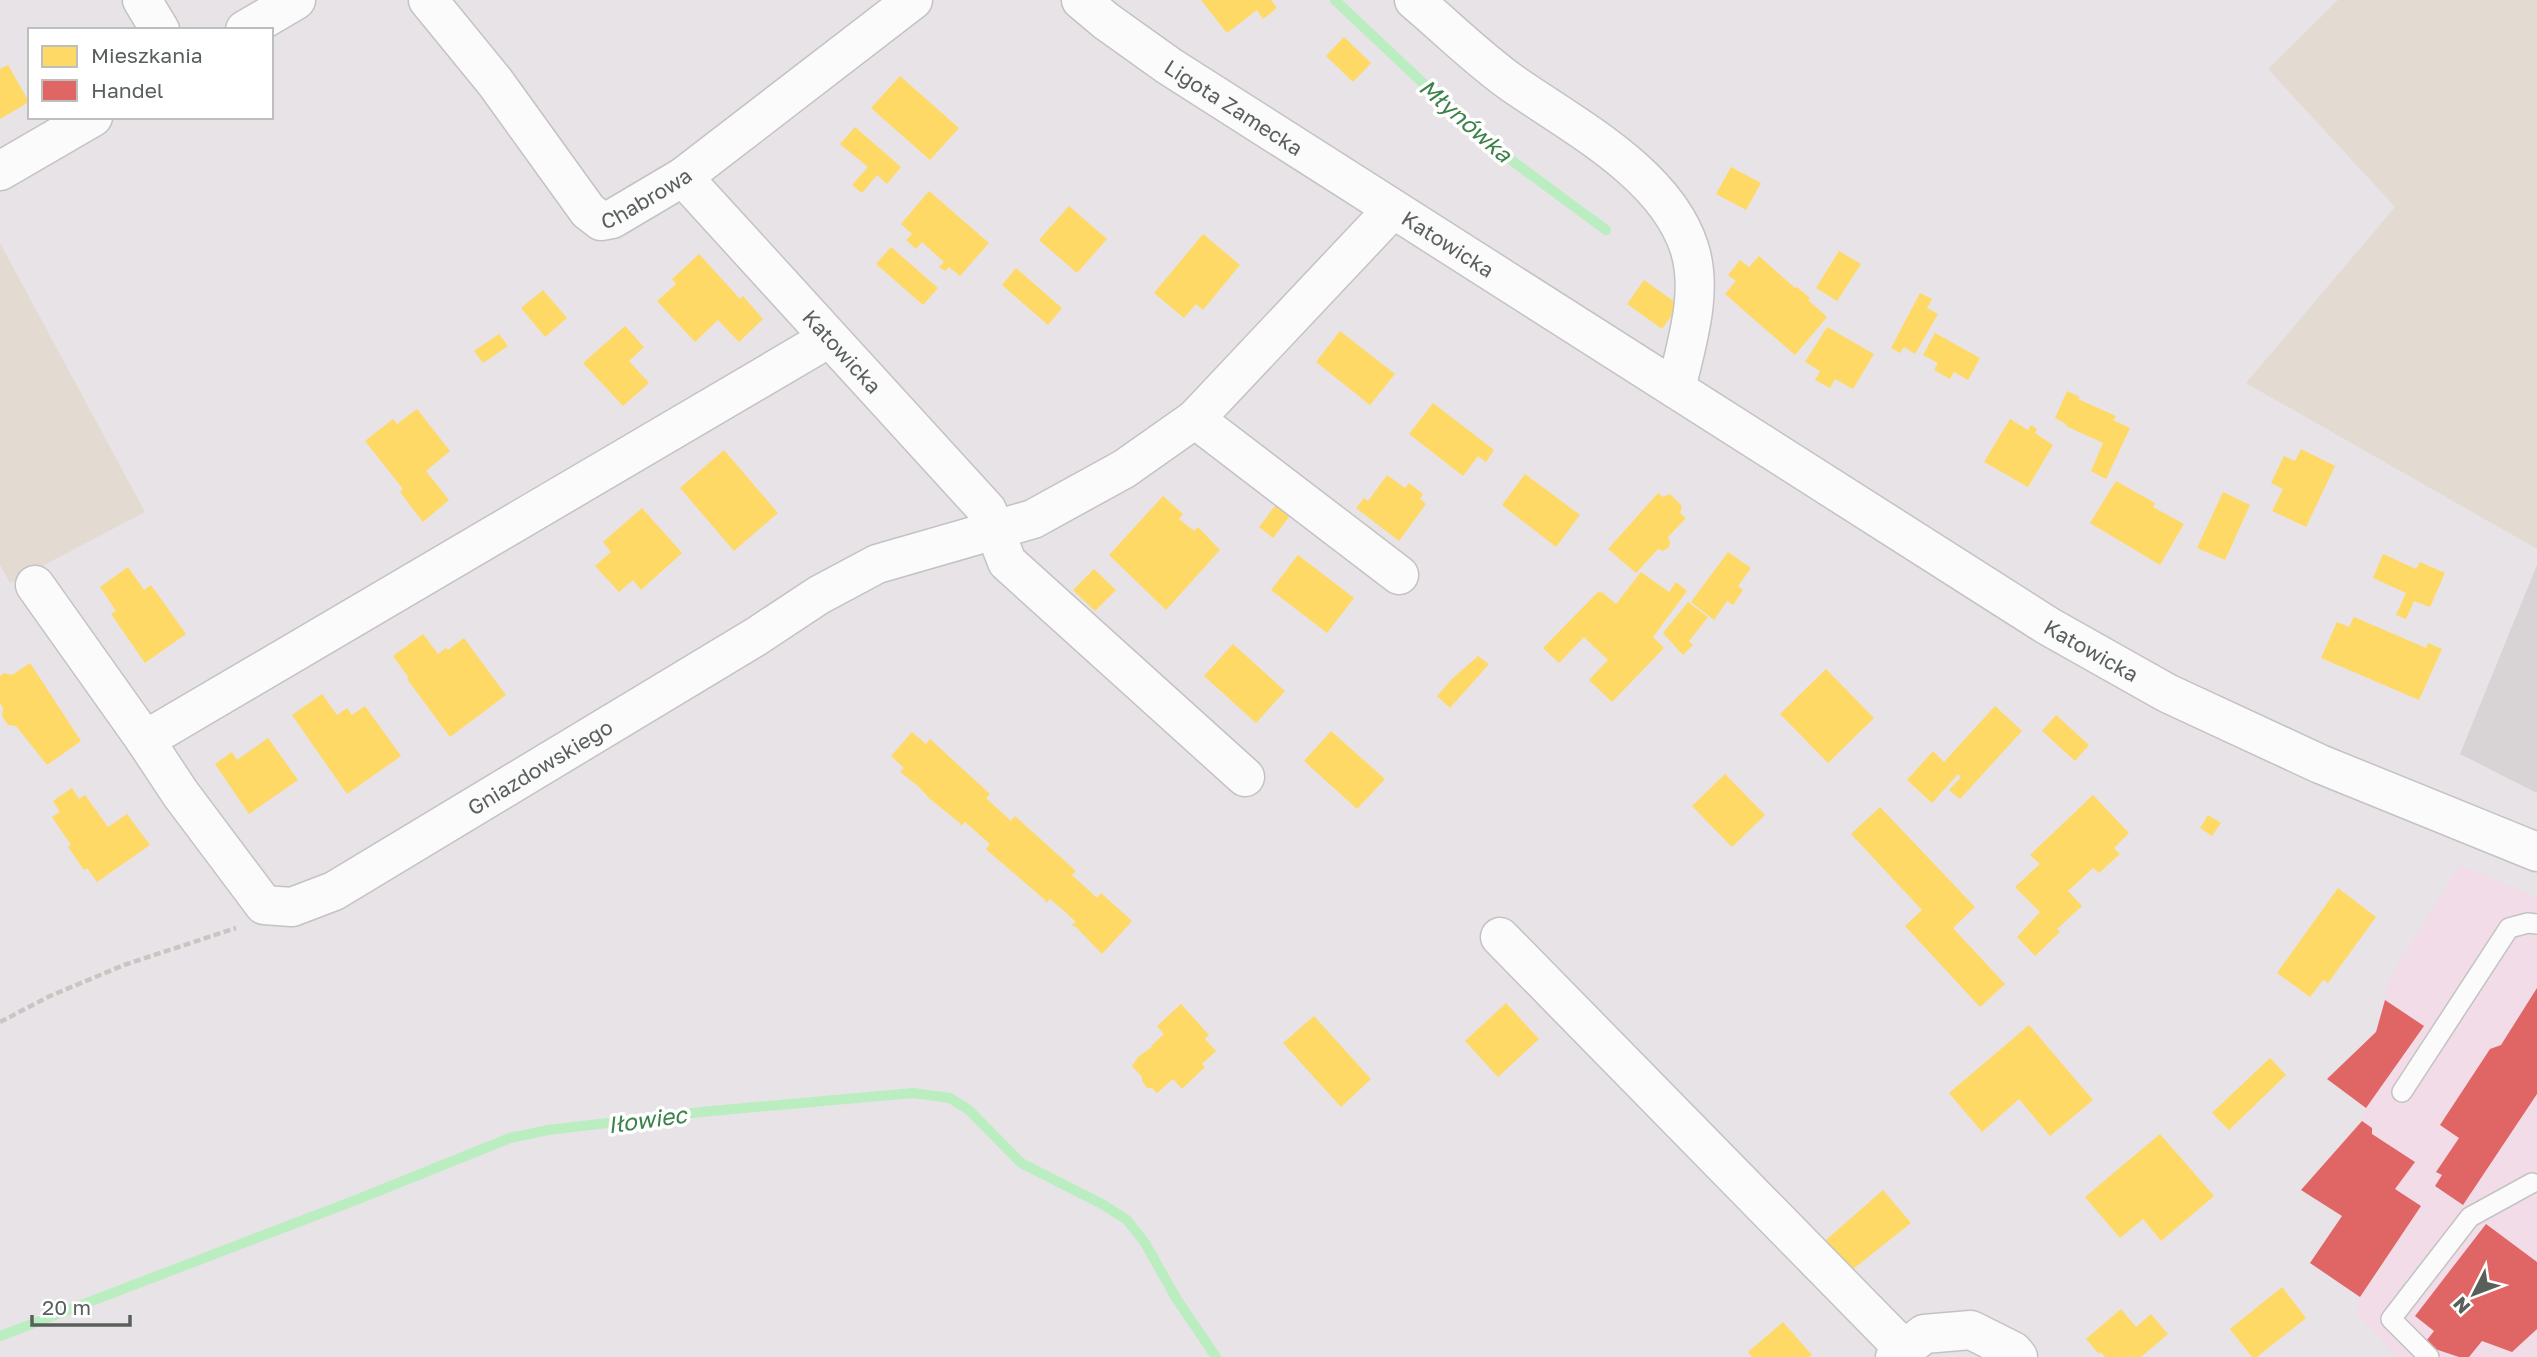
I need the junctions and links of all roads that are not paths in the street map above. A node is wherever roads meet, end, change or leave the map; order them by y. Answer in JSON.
{"nodes":[{"id":1,"x":142,"y":0,"type":"edge"},
{"id":2,"x":296,"y":0,"type":"edge"},
{"id":3,"x":428,"y":0,"type":"edge"},
{"id":4,"x":913,"y":0,"type":"edge"},
{"id":5,"x":1081,"y":0,"type":"edge"},
{"id":6,"x":1414,"y":0,"type":"edge"},
{"id":7,"x":159,"y":28,"type":"edge"},
{"id":8,"x":248,"y":28,"type":"edge"},
{"id":9,"x":90,"y":119,"type":"edge"},
{"id":10,"x":0,"y":171,"type":"edge"},
{"id":11,"x":683,"y":177,"type":"junction"},
{"id":12,"x":1392,"y":210,"type":"junction"},
{"id":13,"x":829,"y":338,"type":"junction"},
{"id":14,"x":1676,"y":389,"type":"junction"},
{"id":15,"x":1195,"y":419,"type":"junction"},
{"id":16,"x":995,"y":532,"type":"junction"},
{"id":17,"x":1399,"y":575,"type":"dead end"},
{"id":18,"x":35,"y":585,"type":"dead end"},
{"id":19,"x":145,"y":740,"type":"junction"},
{"id":20,"x":1245,"y":777,"type":"dead end"},
{"id":21,"x":2537,"y":852,"type":"edge"},
{"id":22,"x":2537,"y":924,"type":"edge"},
{"id":23,"x":1500,"y":937,"type":"dead end"},
{"id":24,"x":2402,"y":1092,"type":"dead end"},
{"id":25,"x":2535,"y":1182,"type":"edge"},
{"id":26,"x":1899,"y":1353,"type":"edge"},
{"id":27,"x":2018,"y":1357,"type":"edge"},
{"id":28,"x":2429,"y":1357,"type":"edge"}],
"edges":[{"from":1,"to":7,"type":"street"},
{"from":2,"to":8,"type":"street"},
{"from":3,"to":11,"type":"street","name":"Chabrowa"},
{"from":4,"to":11,"type":"street","name":"Chabrowa"},
{"from":5,"to":12,"type":"street","name":"Ligota Zamecka"},
{"from":6,"to":14,"type":"street"},
{"from":9,"to":10,"type":"street"},
{"from":11,"to":13,"type":"street","name":"Katowicka"},
{"from":12,"to":14,"type":"street","name":"Katowicka"},
{"from":12,"to":15,"type":"street","name":"Katowicka"},
{"from":13,"to":16,"type":"street","name":"Katowicka"},
{"from":13,"to":19,"type":"street"},
{"from":14,"to":21,"type":"street","name":"Katowicka"},
{"from":15,"to":16,"type":"street","name":"Katowicka"},
{"from":15,"to":17,"type":"street"},
{"from":16,"to":19,"type":"street","name":"Gniazdowskiego"},
{"from":16,"to":20,"type":"street","name":"Katowicka"},
{"from":18,"to":19,"type":"street"},
{"from":22,"to":24,"type":"lane"},
{"from":23,"to":26,"type":"street"},
{"from":25,"to":28,"type":"lane"},
{"from":26,"to":27,"type":"street"}]}
